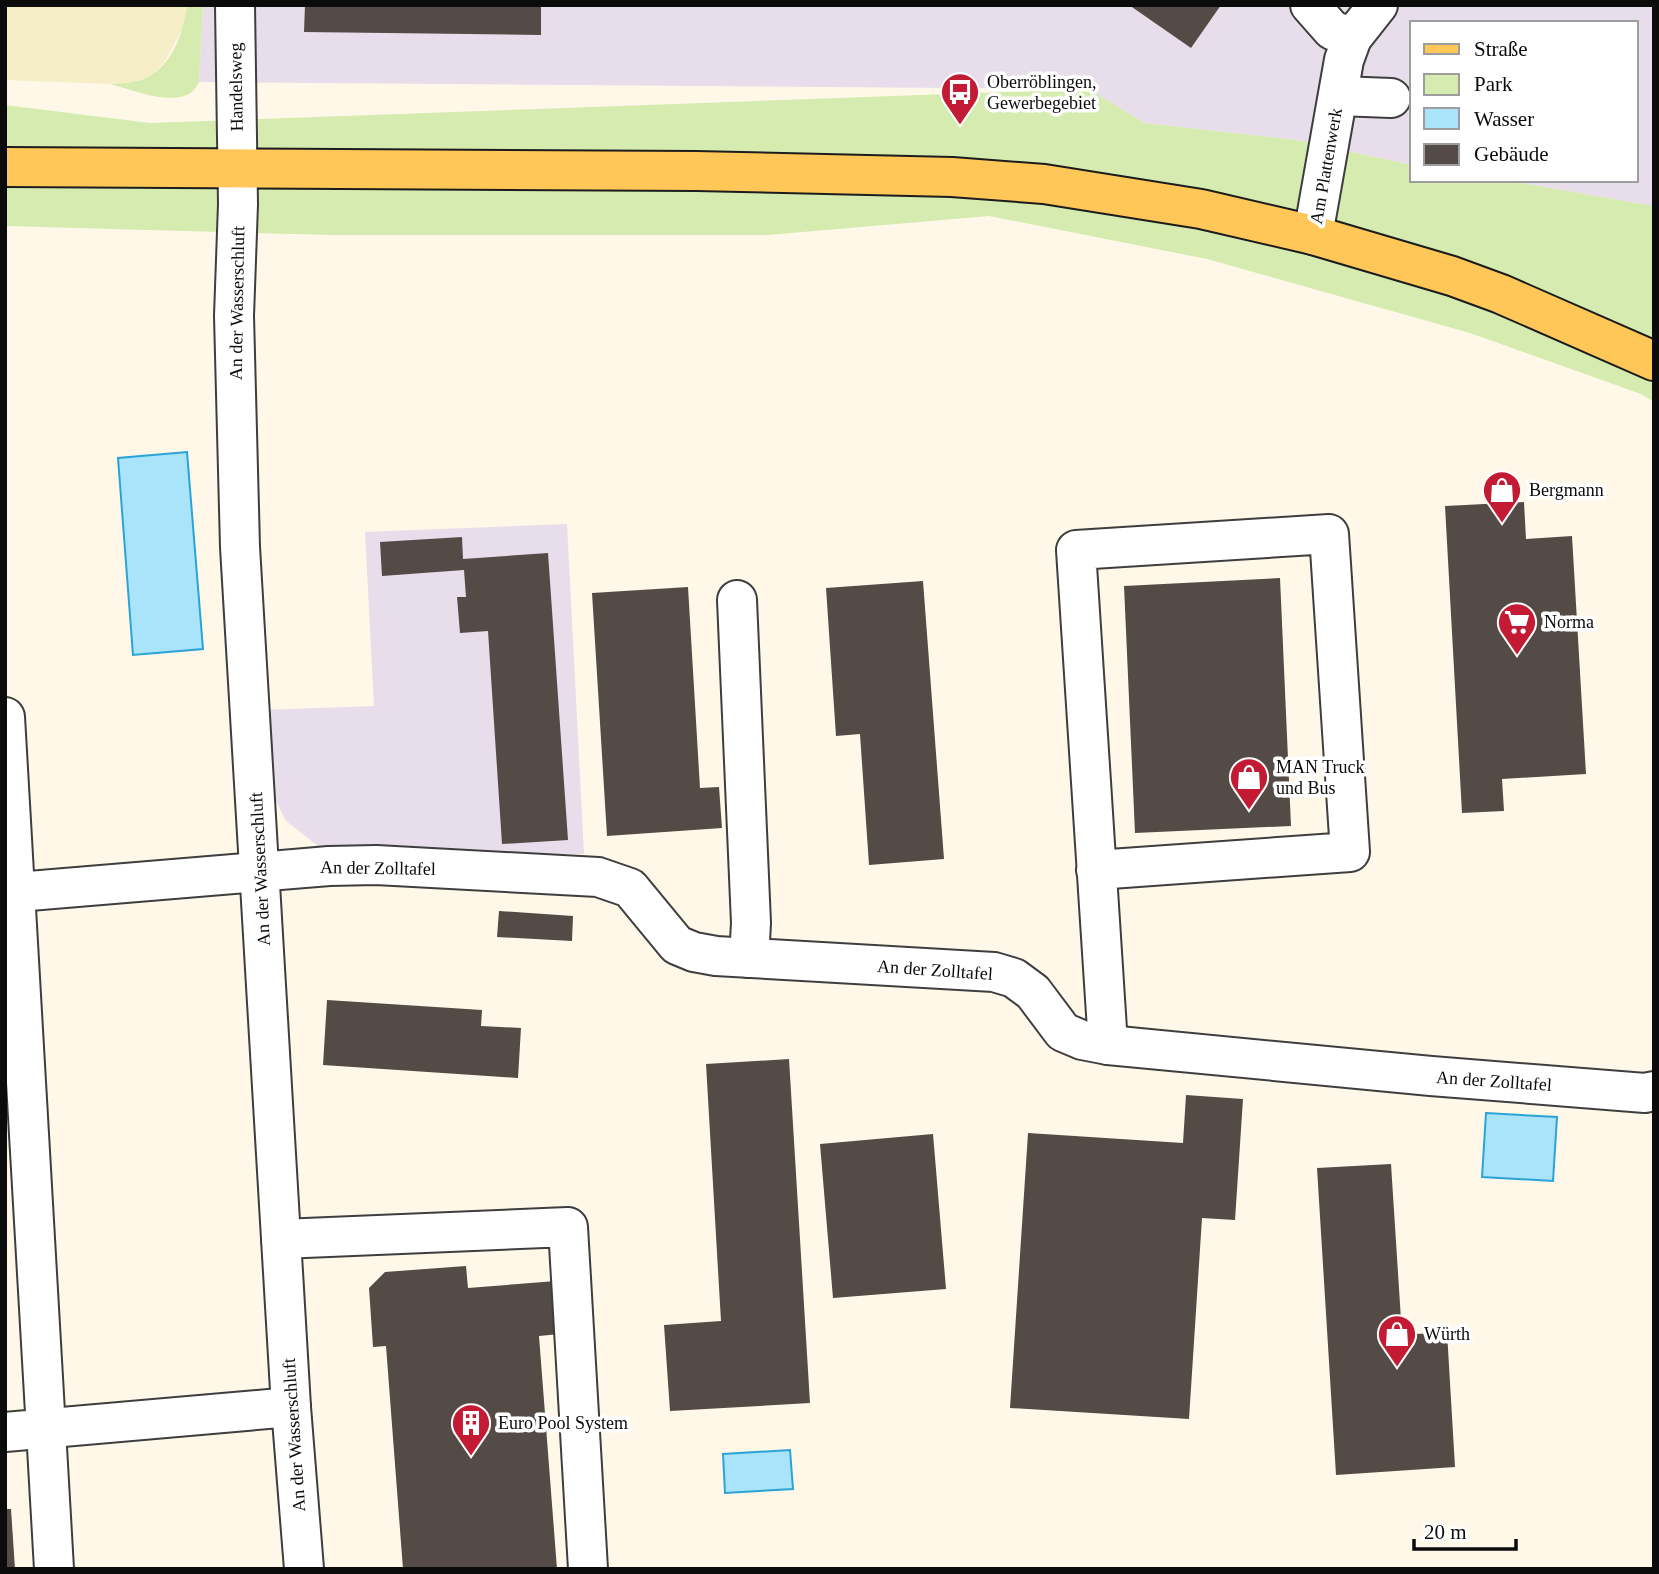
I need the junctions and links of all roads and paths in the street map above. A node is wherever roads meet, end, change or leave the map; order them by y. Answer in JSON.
{"nodes":[{"id":1,"x":235,"y":5,"type":"edge"},
{"id":2,"x":1310,"y":5,"type":"edge"},
{"id":3,"x":1378,"y":5,"type":"edge"},
{"id":4,"x":1352,"y":38,"type":"junction"},
{"id":5,"x":1339,"y":96,"type":"junction"},
{"id":6,"x":1391,"y":99,"type":"dead end"},
{"id":7,"x":5,"y":167,"type":"edge"},
{"id":8,"x":238,"y":169,"type":"junction"},
{"id":9,"x":1313,"y":235,"type":"junction"},
{"id":10,"x":1654,"y":361,"type":"edge"},
{"id":11,"x":737,"y":600,"type":"dead end"},
{"id":12,"x":5,"y":718,"type":"edge"},
{"id":13,"x":1096,"y":870,"type":"junction"},
{"id":14,"x":260,"y":872,"type":"junction"},
{"id":15,"x":10,"y":892,"type":"edge"},
{"id":16,"x":749,"y":958,"type":"junction"},
{"id":17,"x":1108,"y":1045,"type":"junction"},
{"id":18,"x":1654,"y":1091,"type":"edge"},
{"id":19,"x":281,"y":1239,"type":"junction"},
{"id":20,"x":291,"y":1407,"type":"junction"},
{"id":21,"x":46,"y":1428,"type":"junction"},
{"id":22,"x":5,"y":1432,"type":"edge"},
{"id":23,"x":54,"y":1569,"type":"edge"},
{"id":24,"x":304,"y":1569,"type":"edge"},
{"id":25,"x":588,"y":1569,"type":"edge"}],
"edges":[{"from":1,"to":8,"type":"street","name":"Handelsweg"},
{"from":2,"to":4,"type":"street"},
{"from":3,"to":4,"type":"street","name":"Am Plattenwerk"},
{"from":4,"to":5,"type":"street","name":"Am Plattenwerk"},
{"from":5,"to":6,"type":"street","name":"Am Plattenwerk"},
{"from":5,"to":9,"type":"street","name":"Am Plattenwerk"},
{"from":7,"to":8,"type":"main road"},
{"from":8,"to":9,"type":"main road"},
{"from":8,"to":14,"type":"street","name":"An der Wasserschluft"},
{"from":9,"to":10,"type":"main road"},
{"from":11,"to":16,"type":"street"},
{"from":12,"to":15,"type":"street"},
{"from":13,"to":13,"type":"street"},
{"from":13,"to":17,"type":"street"},
{"from":14,"to":15,"type":"street","name":"An der Zolltafel"},
{"from":14,"to":16,"type":"street","name":"An der Zolltafel"},
{"from":14,"to":19,"type":"street","name":"An der Wasserschluft"},
{"from":15,"to":21,"type":"street"},
{"from":16,"to":17,"type":"street","name":"An der Zolltafel"},
{"from":17,"to":18,"type":"street","name":"An der Zolltafel"},
{"from":19,"to":20,"type":"street","name":"An der Wasserschluft"},
{"from":19,"to":25,"type":"street"},
{"from":20,"to":21,"type":"street"},
{"from":20,"to":24,"type":"street","name":"An der Wasserschluft"},
{"from":21,"to":22,"type":"street"},
{"from":21,"to":23,"type":"street"}]}
